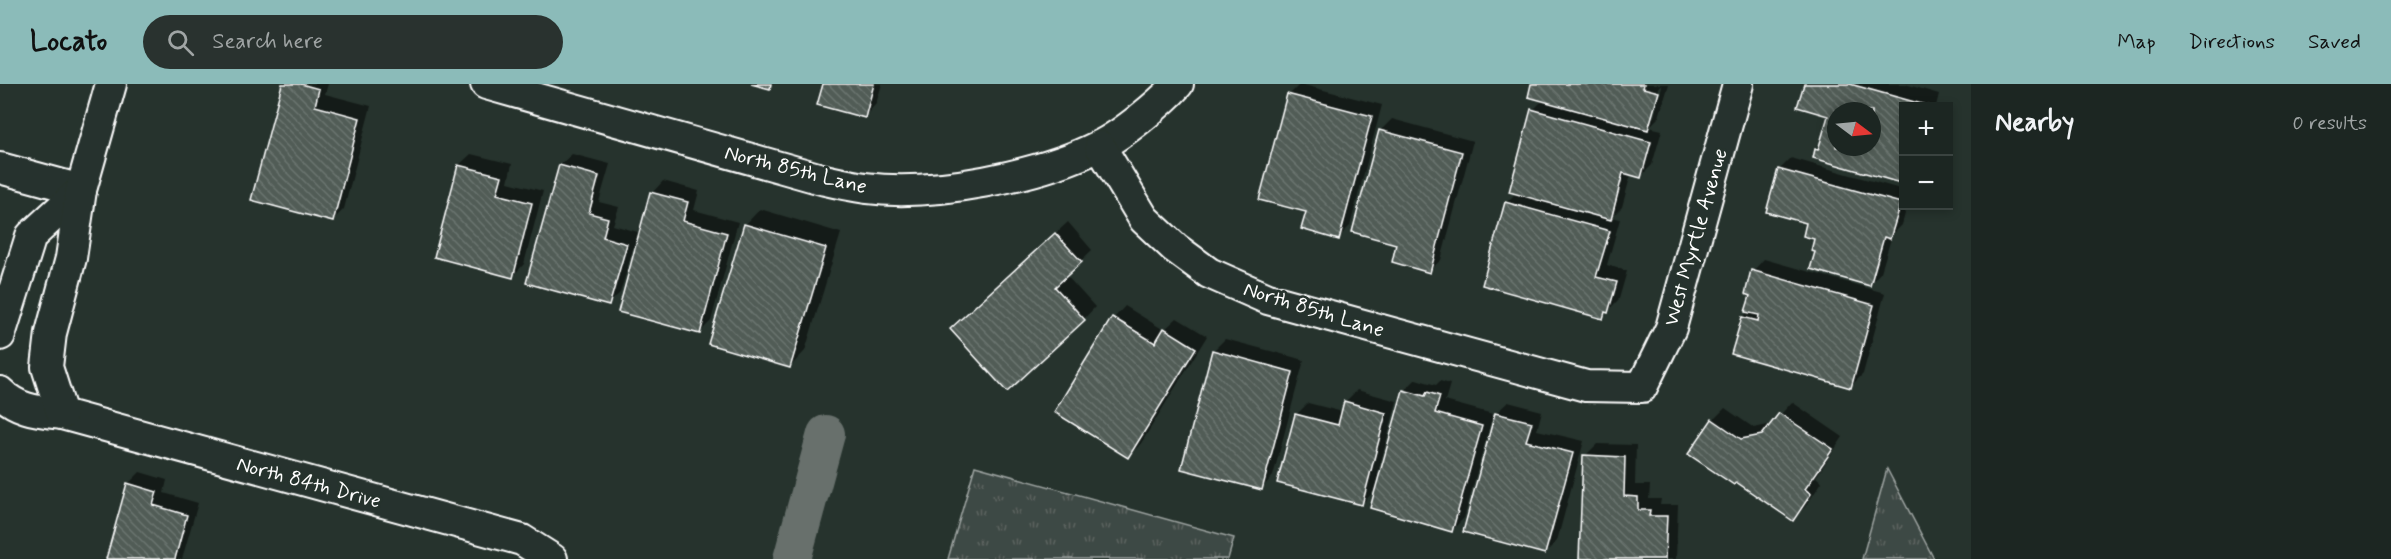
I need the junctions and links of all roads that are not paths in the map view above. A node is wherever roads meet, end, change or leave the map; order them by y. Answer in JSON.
{"nodes":[{"id":1,"x":111,"y":84,"type":"edge"},
{"id":2,"x":486,"y":84,"type":"edge"},
{"id":3,"x":1178,"y":84,"type":"edge"},
{"id":4,"x":1738,"y":84,"type":"edge"},
{"id":5,"x":1100,"y":146,"type":"junction"},
{"id":6,"x":0,"y":168,"type":"edge"},
{"id":7,"x":81,"y":190,"type":"junction"},
{"id":8,"x":2,"y":330,"type":"edge"},
{"id":9,"x":51,"y":333,"type":"junction"},
{"id":10,"x":1642,"y":387,"type":"joint"},
{"id":11,"x":0,"y":392,"type":"edge"},
{"id":12,"x":62,"y":414,"type":"junction"},
{"id":13,"x":552,"y":559,"type":"edge"}],
"edges":[{"from":1,"to":7,"type":"street"},
{"from":2,"to":5,"type":"street","name":"North 85th Lane"},
{"from":3,"to":5,"type":"street"},
{"from":4,"to":10,"type":"street","name":"West Myrtle Avenue"},
{"from":5,"to":10,"type":"street","name":"North 85th Lane"},
{"from":6,"to":7,"type":"street"},
{"from":7,"to":8,"type":"street"},
{"from":7,"to":9,"type":"street"},
{"from":8,"to":9,"type":"street"},
{"from":9,"to":12,"type":"street"},
{"from":11,"to":12,"type":"street","name":"North 84th Drive"},
{"from":12,"to":13,"type":"street","name":"North 84th Drive"}]}
